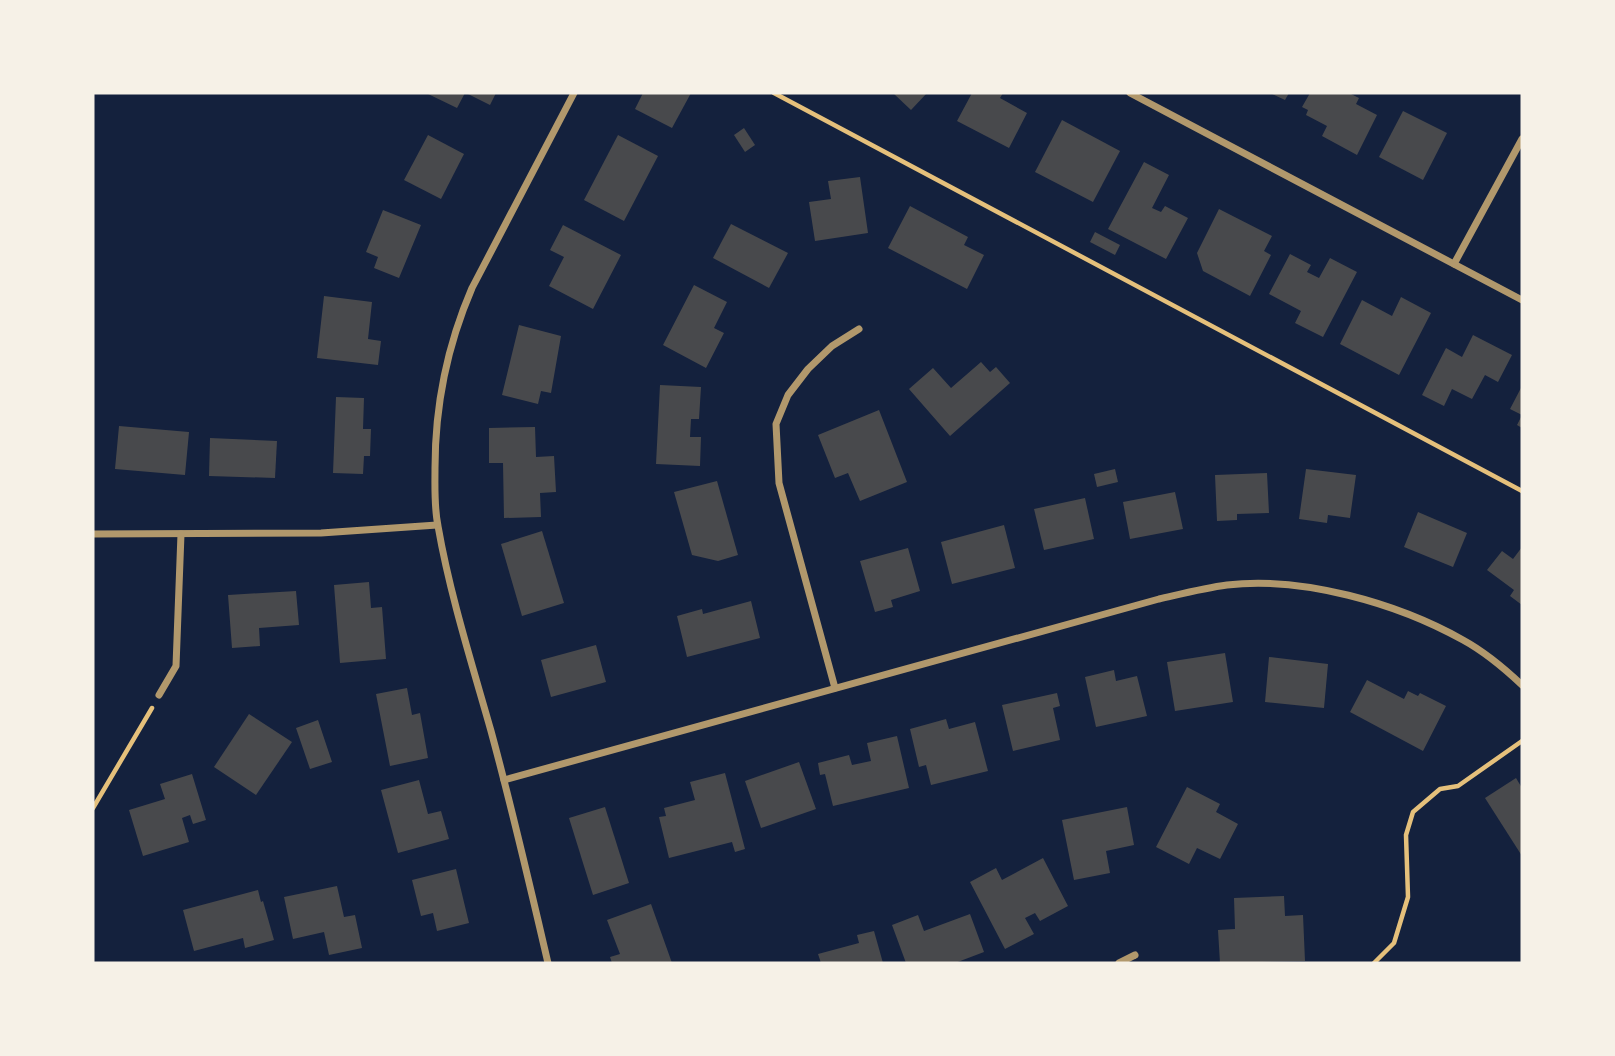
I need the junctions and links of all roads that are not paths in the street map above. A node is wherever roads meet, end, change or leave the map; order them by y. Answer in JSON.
{"nodes":[{"id":1,"x":574,"y":93,"type":"edge"},
{"id":2,"x":1129,"y":93,"type":"edge"},
{"id":3,"x":1522,"y":139,"type":"edge"},
{"id":4,"x":1454,"y":264,"type":"junction"},
{"id":5,"x":1522,"y":300,"type":"edge"},
{"id":6,"x":859,"y":329,"type":"dead end"},
{"id":7,"x":437,"y":525,"type":"junction"},
{"id":8,"x":93,"y":534,"type":"edge"},
{"id":9,"x":180,"y":534,"type":"junction"},
{"id":10,"x":1522,"y":685,"type":"edge"},
{"id":11,"x":835,"y":688,"type":"junction"},
{"id":12,"x":159,"y":695,"type":"road end"},
{"id":13,"x":504,"y":780,"type":"junction"},
{"id":14,"x":1135,"y":956,"type":"dead end"},
{"id":15,"x":548,"y":963,"type":"edge"},
{"id":16,"x":1119,"y":963,"type":"edge"}],
"edges":[{"from":1,"to":7,"type":"street"},
{"from":2,"to":4,"type":"street"},
{"from":3,"to":4,"type":"street"},
{"from":4,"to":5,"type":"street"},
{"from":6,"to":11,"type":"street"},
{"from":7,"to":9,"type":"street"},
{"from":7,"to":13,"type":"street"},
{"from":8,"to":9,"type":"street"},
{"from":9,"to":12,"type":"street"},
{"from":10,"to":11,"type":"street"},
{"from":11,"to":13,"type":"street"},
{"from":13,"to":15,"type":"street"},
{"from":14,"to":16,"type":"street"}]}
